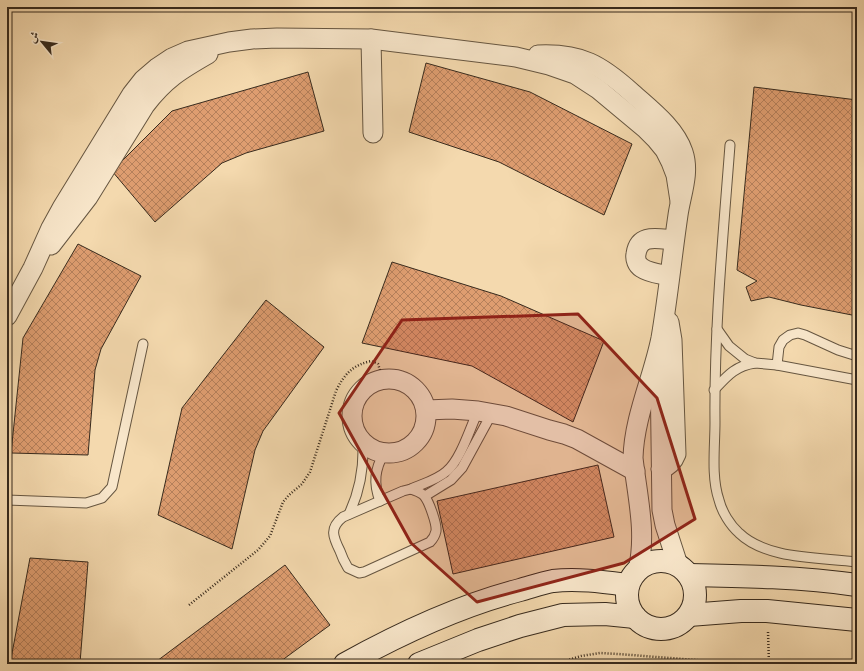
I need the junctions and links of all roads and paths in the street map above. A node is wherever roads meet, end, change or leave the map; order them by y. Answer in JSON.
{"nodes":[{"id":1,"x":371,"y":39,"type":"junction"},
{"id":2,"x":374,"y":133,"type":"dead end"},
{"id":3,"x":730,"y":145,"type":"dead end"},
{"id":4,"x":674,"y":240,"type":"junction"},
{"id":5,"x":669,"y":276,"type":"junction"},
{"id":6,"x":664,"y":312,"type":"junction"},
{"id":7,"x":7,"y":316,"type":"edge"},
{"id":8,"x":717,"y":329,"type":"junction"},
{"id":9,"x":661,"y":338,"type":"junction"},
{"id":10,"x":143,"y":344,"type":"dead end"},
{"id":11,"x":857,"y":356,"type":"edge"},
{"id":12,"x":755,"y":362,"type":"junction"},
{"id":13,"x":778,"y":365,"type":"junction"},
{"id":14,"x":383,"y":379,"type":"junction"},
{"id":15,"x":857,"y":380,"type":"edge"},
{"id":16,"x":714,"y":390,"type":"junction"},
{"id":17,"x":426,"y":410,"type":"junction"},
{"id":18,"x":485,"y":412,"type":"junction"},
{"id":19,"x":363,"y":442,"type":"junction"},
{"id":20,"x":660,"y":444,"type":"junction"},
{"id":21,"x":633,"y":445,"type":"junction"},
{"id":22,"x":384,"y":453,"type":"junction"},
{"id":23,"x":602,"y":454,"type":"junction"},
{"id":24,"x":661,"y":469,"type":"junction"},
{"id":25,"x":634,"y":472,"type":"junction"},
{"id":26,"x":411,"y":489,"type":"junction"},
{"id":27,"x":425,"y":496,"type":"junction"},
{"id":28,"x":7,"y":500,"type":"edge"},
{"id":29,"x":380,"y":501,"type":"junction"},
{"id":30,"x":349,"y":514,"type":"junction"},
{"id":31,"x":857,"y":562,"type":"edge"},
{"id":32,"x":683,"y":570,"type":"junction"},
{"id":33,"x":633,"y":577,"type":"junction"},
{"id":34,"x":857,"y":585,"type":"edge"},
{"id":35,"x":189,"y":606,"type":"dead end"},
{"id":36,"x":689,"y":615,"type":"junction"},
{"id":37,"x":635,"y":617,"type":"junction"},
{"id":38,"x":857,"y":620,"type":"edge"},
{"id":39,"x":345,"y":664,"type":"edge"},
{"id":40,"x":419,"y":664,"type":"edge"},
{"id":41,"x":555,"y":664,"type":"edge"},
{"id":42,"x":790,"y":664,"type":"edge"}],
"edges":[{"from":1,"to":2,"type":"street"},
{"from":1,"to":4,"type":"street"},
{"from":1,"to":7,"type":"street"},
{"from":3,"to":8,"type":"lane"},
{"from":4,"to":5,"type":"street"},
{"from":4,"to":5,"type":"street"},
{"from":5,"to":6,"type":"street"},
{"from":6,"to":9,"type":"street"},
{"from":6,"to":24,"type":"street"},
{"from":8,"to":12,"type":"lane"},
{"from":8,"to":16,"type":"lane"},
{"from":9,"to":20,"type":"street"},
{"from":9,"to":21,"type":"street"},
{"from":10,"to":28,"type":"lane"},
{"from":11,"to":13,"type":"lane"},
{"from":12,"to":13,"type":"lane"},
{"from":12,"to":16,"type":"lane"},
{"from":13,"to":15,"type":"lane"},
{"from":14,"to":17,"type":"street"},
{"from":14,"to":19,"type":"street"},
{"from":14,"to":35,"type":"path"},
{"from":16,"to":31,"type":"lane"},
{"from":17,"to":18,"type":"street"},
{"from":17,"to":22,"type":"street"},
{"from":18,"to":23,"type":"street"},
{"from":18,"to":26,"type":"lane"},
{"from":18,"to":27,"type":"lane"},
{"from":19,"to":22,"type":"street"},
{"from":19,"to":30,"type":"lane"},
{"from":20,"to":21,"type":"street"},
{"from":20,"to":24,"type":"street"},
{"from":21,"to":23,"type":"street"},
{"from":21,"to":25,"type":"street"},
{"from":22,"to":29,"type":"lane"},
{"from":23,"to":25,"type":"street"},
{"from":24,"to":32,"type":"street"},
{"from":25,"to":33,"type":"street"},
{"from":26,"to":27,"type":"lane"},
{"from":26,"to":29,"type":"lane"},
{"from":27,"to":30,"type":"lane"},
{"from":29,"to":30,"type":"lane"},
{"from":32,"to":33,"type":"street"},
{"from":32,"to":34,"type":"street"},
{"from":32,"to":36,"type":"street"},
{"from":33,"to":37,"type":"street"},
{"from":33,"to":39,"type":"street"},
{"from":36,"to":37,"type":"street"},
{"from":36,"to":38,"type":"street"},
{"from":37,"to":40,"type":"street"},
{"from":41,"to":42,"type":"path"}]}
